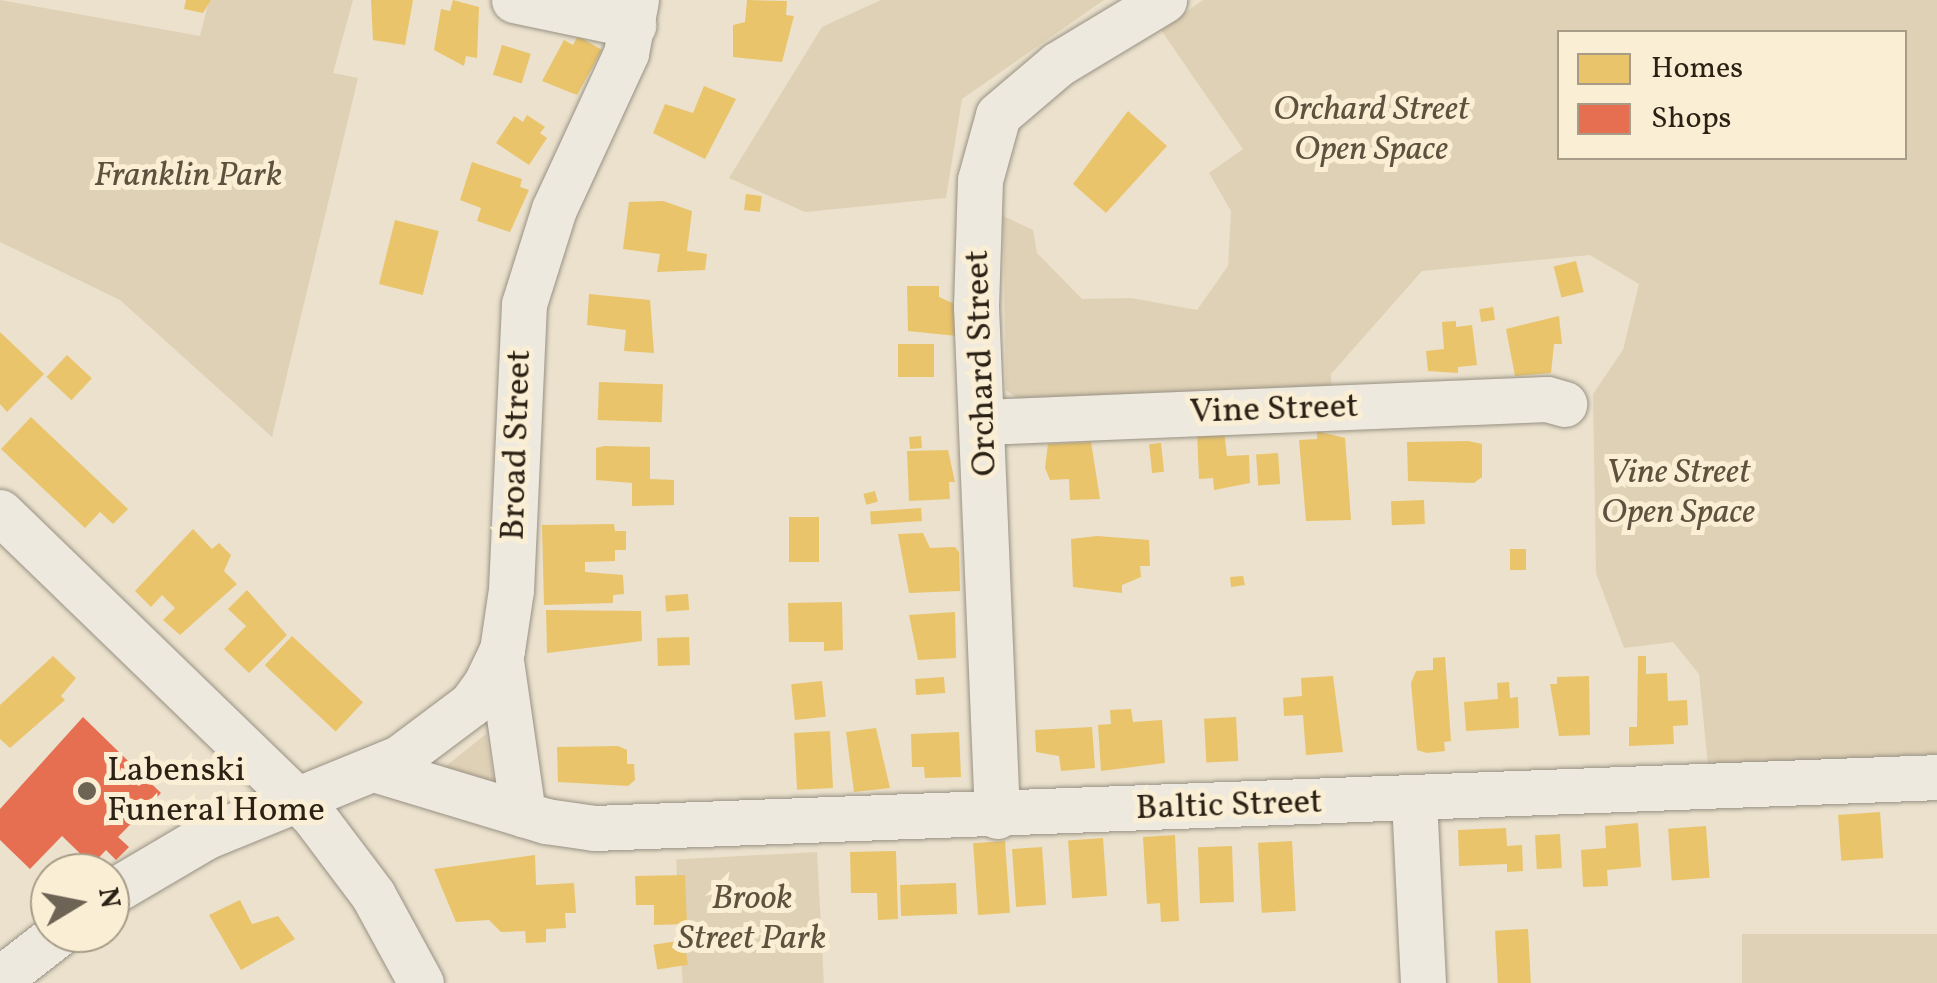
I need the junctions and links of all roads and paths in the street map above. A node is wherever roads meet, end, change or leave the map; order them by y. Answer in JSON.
{"nodes":[{"id":1,"x":514,"y":0,"type":"edge"},
{"id":2,"x":1164,"y":0,"type":"edge"},
{"id":3,"x":634,"y":13,"type":"edge"},
{"id":4,"x":1564,"y":404,"type":"dead end"},
{"id":5,"x":983,"y":422,"type":"junction"},
{"id":6,"x":0,"y":512,"type":"edge"},
{"id":7,"x":500,"y":654,"type":"junction"},
{"id":8,"x":377,"y":770,"type":"junction"},
{"id":9,"x":1937,"y":777,"type":"edge"},
{"id":10,"x":1414,"y":799,"type":"junction"},
{"id":11,"x":300,"y":802,"type":"junction"},
{"id":12,"x":523,"y":814,"type":"junction"},
{"id":13,"x":997,"y":816,"type":"junction"},
{"id":14,"x":130,"y":882,"type":"edge"},
{"id":15,"x":33,"y":953,"type":"edge"},
{"id":16,"x":0,"y":979,"type":"edge"},
{"id":17,"x":421,"y":983,"type":"edge"},
{"id":18,"x":1423,"y":983,"type":"edge"}],
"edges":[{"from":1,"to":3,"type":"street"},
{"from":2,"to":5,"type":"street","name":"Orchard Street"},
{"from":3,"to":7,"type":"street","name":"Broad Street"},
{"from":4,"to":5,"type":"street","name":"Vine Street"},
{"from":5,"to":13,"type":"street","name":"Orchard Street"},
{"from":6,"to":11,"type":"street"},
{"from":7,"to":8,"type":"street","name":"Broad Street"},
{"from":7,"to":12,"type":"street"},
{"from":8,"to":11,"type":"street","name":"Broad Street"},
{"from":8,"to":12,"type":"street","name":"Baltic Street"},
{"from":9,"to":10,"type":"street","name":"Baltic Street"},
{"from":10,"to":13,"type":"street","name":"Baltic Street"},
{"from":10,"to":18,"type":"street"},
{"from":11,"to":14,"type":"street","name":"Broad Street"},
{"from":11,"to":17,"type":"street"},
{"from":12,"to":13,"type":"street","name":"Baltic Street"},
{"from":15,"to":16,"type":"street"}]}
